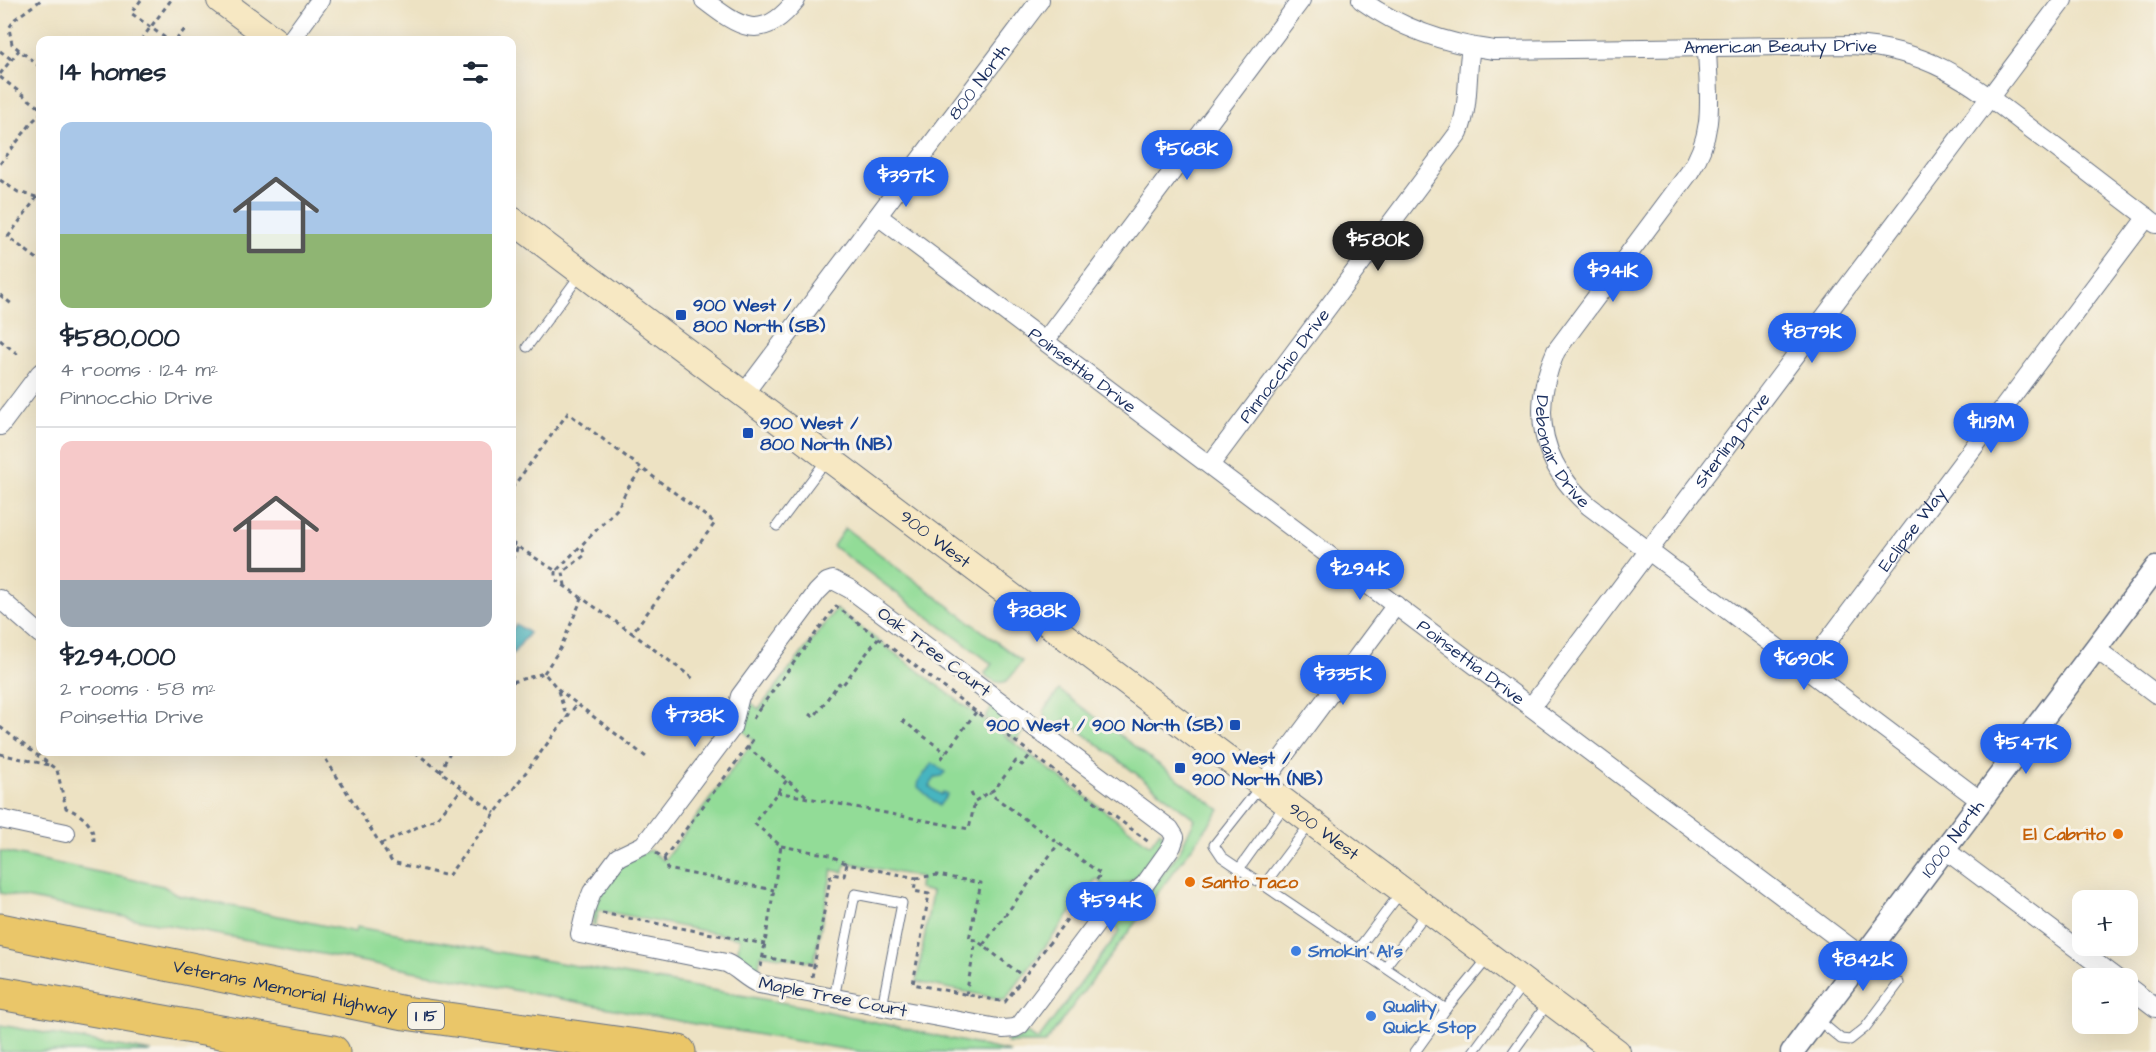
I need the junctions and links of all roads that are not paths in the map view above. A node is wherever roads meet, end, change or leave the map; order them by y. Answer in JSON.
{"nodes":[{"id":1,"x":220,"y":0,"type":"edge"},
{"id":2,"x":320,"y":0,"type":"edge"},
{"id":3,"x":704,"y":0,"type":"edge"},
{"id":4,"x":796,"y":0,"type":"edge"},
{"id":5,"x":1040,"y":0,"type":"edge"},
{"id":6,"x":1301,"y":0,"type":"edge"},
{"id":7,"x":1361,"y":0,"type":"edge"},
{"id":8,"x":2063,"y":0,"type":"edge"},
{"id":9,"x":269,"y":36,"type":"edge"},
{"id":10,"x":294,"y":36,"type":"edge"},
{"id":11,"x":1471,"y":47,"type":"junction"},
{"id":12,"x":1707,"y":47,"type":"junction"},
{"id":13,"x":1990,"y":98,"type":"junction"},
{"id":14,"x":878,"y":216,"type":"junction"},
{"id":15,"x":2151,"y":220,"type":"edge"},
{"id":16,"x":516,"y":223,"type":"edge"},
{"id":17,"x":581,"y":273,"type":"junction"},
{"id":18,"x":1045,"y":341,"type":"junction"},
{"id":19,"x":527,"y":347,"type":"dead end"},
{"id":20,"x":36,"y":378,"type":"edge"},
{"id":21,"x":743,"y":395,"type":"junction"},
{"id":22,"x":0,"y":426,"type":"edge"},
{"id":23,"x":828,"y":458,"type":"junction"},
{"id":24,"x":1210,"y":465,"type":"junction"},
{"id":25,"x":777,"y":526,"type":"dead end"},
{"id":26,"x":1648,"y":551,"type":"junction"},
{"id":27,"x":2156,"y":568,"type":"edge"},
{"id":28,"x":0,"y":599,"type":"edge"},
{"id":29,"x":1396,"y":605,"type":"junction"},
{"id":30,"x":36,"y":630,"type":"edge"},
{"id":31,"x":2096,"y":649,"type":"junction"},
{"id":32,"x":1806,"y":670,"type":"junction"},
{"id":33,"x":2156,"y":694,"type":"edge"},
{"id":34,"x":1531,"y":707,"type":"junction"},
{"id":35,"x":1262,"y":785,"type":"junction"},
{"id":36,"x":1981,"y":801,"type":"junction"},
{"id":37,"x":1286,"y":803,"type":"junction"},
{"id":38,"x":0,"y":819,"type":"edge"},
{"id":39,"x":1311,"y":822,"type":"junction"},
{"id":40,"x":66,"y":833,"type":"dead end"},
{"id":41,"x":1944,"y":849,"type":"junction"},
{"id":42,"x":1239,"y":868,"type":"junction"},
{"id":43,"x":1264,"y":885,"type":"junction"},
{"id":44,"x":1402,"y":890,"type":"junction"},
{"id":45,"x":1428,"y":910,"type":"junction"},
{"id":46,"x":0,"y":912,"type":"edge"},
{"id":47,"x":0,"y":930,"type":"edge"},
{"id":48,"x":580,"y":934,"type":"joint"},
{"id":49,"x":1358,"y":949,"type":"junction"},
{"id":50,"x":1490,"y":956,"type":"junction"},
{"id":51,"x":1863,"y":957,"type":"junction"},
{"id":52,"x":176,"y":965,"type":"junction"},
{"id":53,"x":1384,"y":967,"type":"junction"},
{"id":54,"x":2103,"y":968,"type":"edge"},
{"id":55,"x":1525,"y":982,"type":"junction"},
{"id":56,"x":1899,"y":983,"type":"dead end"},
{"id":57,"x":0,"y":993,"type":"edge"},
{"id":58,"x":2138,"y":994,"type":"edge"},
{"id":59,"x":834,"y":998,"type":"junction"},
{"id":60,"x":0,"y":1000,"type":"edge"},
{"id":61,"x":1550,"y":1001,"type":"junction"},
{"id":62,"x":882,"y":1006,"type":"junction"},
{"id":63,"x":2156,"y":1008,"type":"edge"},
{"id":64,"x":1446,"y":1009,"type":"junction"},
{"id":65,"x":102,"y":1011,"type":"junction"},
{"id":66,"x":1817,"y":1019,"type":"junction"},
{"id":67,"x":1020,"y":1025,"type":"joint"},
{"id":68,"x":333,"y":1052,"type":"edge"},
{"id":69,"x":678,"y":1052,"type":"edge"},
{"id":70,"x":1415,"y":1052,"type":"edge"},
{"id":71,"x":1473,"y":1052,"type":"edge"},
{"id":72,"x":1513,"y":1052,"type":"edge"},
{"id":73,"x":1617,"y":1052,"type":"edge"},
{"id":74,"x":1792,"y":1052,"type":"edge"}],
"edges":[{"from":1,"to":9,"type":"main road"},
{"from":2,"to":10,"type":"street"},
{"from":3,"to":4,"type":"street"},
{"from":5,"to":14,"type":"street","name":"800 North"},
{"from":6,"to":18,"type":"street"},
{"from":7,"to":11,"type":"street","name":"American Beauty Drive"},
{"from":8,"to":13,"type":"street","name":"Sterling Drive"},
{"from":11,"to":12,"type":"street","name":"American Beauty Drive"},
{"from":11,"to":24,"type":"street","name":"Pinnocchio Drive"},
{"from":12,"to":13,"type":"street","name":"American Beauty Drive"},
{"from":12,"to":26,"type":"street","name":"Debonair Drive"},
{"from":13,"to":15,"type":"street","name":"American Beauty Drive"},
{"from":13,"to":26,"type":"street","name":"Sterling Drive"},
{"from":14,"to":18,"type":"street","name":"Poinsettia Drive"},
{"from":14,"to":21,"type":"street","name":"800 North"},
{"from":15,"to":32,"type":"street","name":"Eclipse Way"},
{"from":16,"to":17,"type":"main road","name":"900 West"},
{"from":17,"to":19,"type":"lane"},
{"from":17,"to":21,"type":"main road","name":"900 West"},
{"from":18,"to":24,"type":"street","name":"Poinsettia Drive"},
{"from":20,"to":22,"type":"street"},
{"from":21,"to":23,"type":"main road","name":"900 West"},
{"from":23,"to":25,"type":"lane"},
{"from":23,"to":35,"type":"main road","name":"900 West"},
{"from":24,"to":29,"type":"street","name":"Poinsettia Drive"},
{"from":26,"to":32,"type":"street","name":"Debonair Drive"},
{"from":26,"to":34,"type":"street","name":"Sterling Drive"},
{"from":27,"to":31,"type":"street","name":"1000 North"},
{"from":28,"to":30,"type":"street"},
{"from":29,"to":34,"type":"street","name":"Poinsettia Drive"},
{"from":29,"to":35,"type":"street"},
{"from":31,"to":33,"type":"street"},
{"from":31,"to":36,"type":"street","name":"1000 North"},
{"from":32,"to":36,"type":"street","name":"Debonair Drive"},
{"from":34,"to":51,"type":"street","name":"Poinsettia Drive"},
{"from":35,"to":37,"type":"main road","name":"900 West"},
{"from":35,"to":42,"type":"lane"},
{"from":36,"to":41,"type":"street","name":"1000 North"},
{"from":37,"to":39,"type":"main road","name":"900 West"},
{"from":37,"to":42,"type":"lane"},
{"from":38,"to":40,"type":"street"},
{"from":39,"to":43,"type":"lane"},
{"from":39,"to":44,"type":"main road","name":"900 West"},
{"from":41,"to":51,"type":"street","name":"1000 North"},
{"from":41,"to":54,"type":"street"},
{"from":42,"to":43,"type":"lane"},
{"from":43,"to":49,"type":"lane"},
{"from":44,"to":45,"type":"main road","name":"900 West"},
{"from":44,"to":49,"type":"lane"},
{"from":45,"to":50,"type":"main road","name":"900 West"},
{"from":45,"to":53,"type":"lane"},
{"from":46,"to":52,"type":"highway"},
{"from":47,"to":52,"type":"highway","name":"Veterans Memorial Highway","number":"I 15"},
{"from":48,"to":59,"type":"street","name":"Maple Tree Court"},
{"from":48,"to":67,"type":"street","name":"Oak Tree Court"},
{"from":49,"to":53,"type":"lane"},
{"from":50,"to":55,"type":"main road","name":"900 West"},
{"from":50,"to":64,"type":"lane"},
{"from":51,"to":66,"type":"street","name":"1000 North"},
{"from":52,"to":69,"type":"highway","name":"Veterans Memorial Highway","number":"I 15"},
{"from":53,"to":64,"type":"lane"},
{"from":55,"to":61,"type":"main road","name":"900 West"},
{"from":55,"to":71,"type":"lane"},
{"from":56,"to":66,"type":"lane"},
{"from":57,"to":65,"type":"highway"},
{"from":58,"to":63,"type":"street"},
{"from":59,"to":62,"type":"street","name":"Maple Tree Court"},
{"from":59,"to":62,"type":"lane"},
{"from":60,"to":65,"type":"highway"},
{"from":61,"to":72,"type":"lane"},
{"from":61,"to":73,"type":"main road","name":"900 West"},
{"from":62,"to":67,"type":"street","name":"Maple Tree Court"},
{"from":64,"to":70,"type":"lane"},
{"from":65,"to":68,"type":"highway"},
{"from":66,"to":74,"type":"street","name":"1000 North"}]}
